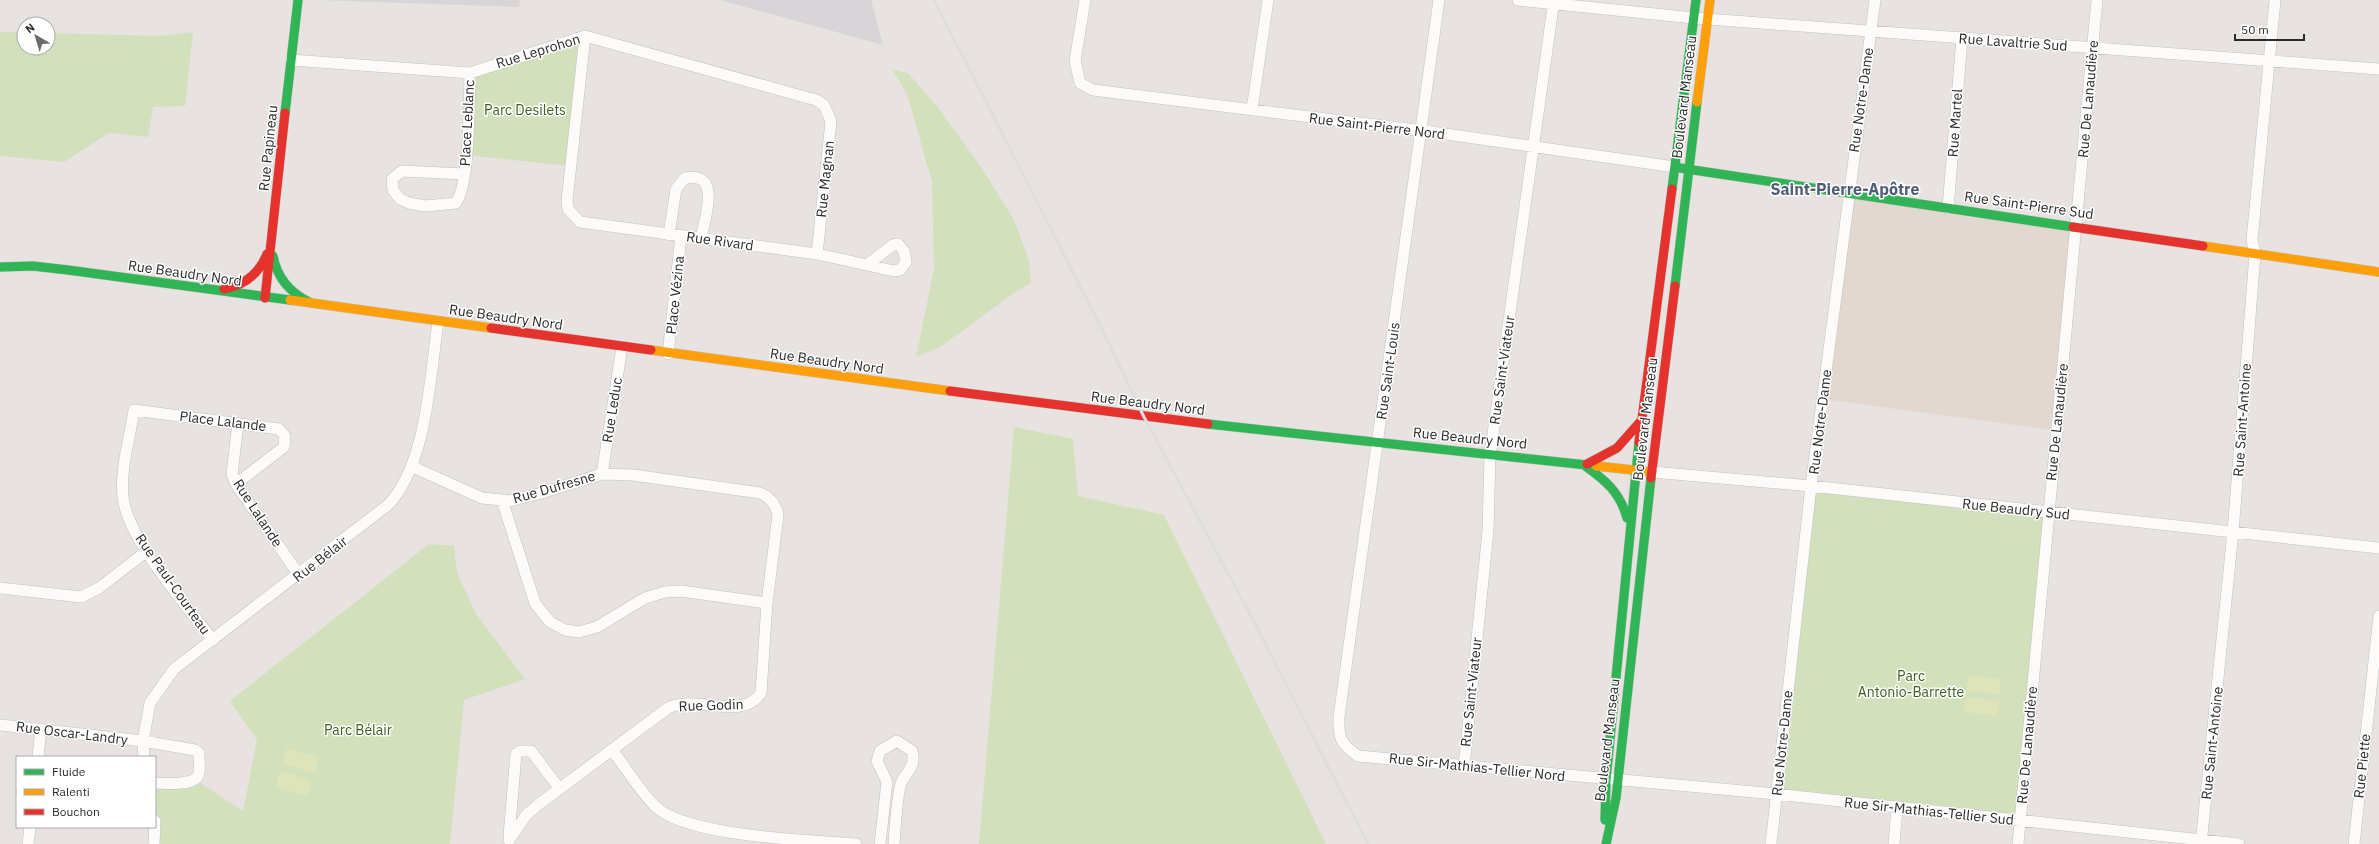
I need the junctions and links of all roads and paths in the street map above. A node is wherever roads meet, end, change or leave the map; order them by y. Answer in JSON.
{"nodes":[{"id":1,"x":298,"y":0,"type":"edge"},
{"id":2,"x":1085,"y":0,"type":"edge"},
{"id":3,"x":1268,"y":0,"type":"edge"},
{"id":4,"x":1439,"y":0,"type":"edge"},
{"id":5,"x":1518,"y":0,"type":"edge"},
{"id":6,"x":1696,"y":0,"type":"edge"},
{"id":7,"x":1710,"y":0,"type":"edge"},
{"id":8,"x":1874,"y":0,"type":"edge"},
{"id":9,"x":2097,"y":0,"type":"edge"},
{"id":10,"x":2275,"y":0,"type":"edge"},
{"id":11,"x":1554,"y":2,"type":"edge"},
{"id":12,"x":1694,"y":18,"type":"junction"},
{"id":13,"x":1708,"y":19,"type":"junction"},
{"id":14,"x":1870,"y":31,"type":"junction"},
{"id":15,"x":585,"y":36,"type":"junction"},
{"id":16,"x":1962,"y":38,"type":"junction"},
{"id":17,"x":2092,"y":48,"type":"junction"},
{"id":18,"x":292,"y":60,"type":"junction"},
{"id":19,"x":2268,"y":61,"type":"junction"},
{"id":20,"x":2379,"y":69,"type":"edge"},
{"id":21,"x":470,"y":73,"type":"junction"},
{"id":22,"x":824,"y":105,"type":"joint"},
{"id":23,"x":1252,"y":110,"type":"junction"},
{"id":24,"x":1420,"y":131,"type":"junction"},
{"id":25,"x":1533,"y":147,"type":"junction"},
{"id":26,"x":1675,"y":167,"type":"junction"},
{"id":27,"x":1689,"y":169,"type":"junction"},
{"id":28,"x":464,"y":174,"type":"junction"},
{"id":29,"x":1848,"y":194,"type":"junction"},
{"id":30,"x":1948,"y":208,"type":"junction"},
{"id":31,"x":2077,"y":226,"type":"junction"},
{"id":32,"x":669,"y":235,"type":"junction"},
{"id":33,"x":681,"y":236,"type":"junction"},
{"id":34,"x":272,"y":238,"type":"junction"},
{"id":35,"x":701,"y":238,"type":"junction"},
{"id":36,"x":817,"y":254,"type":"junction"},
{"id":37,"x":2255,"y":254,"type":"junction"},
{"id":38,"x":868,"y":264,"type":"dead end"},
{"id":39,"x":0,"y":267,"type":"edge"},
{"id":40,"x":2379,"y":272,"type":"edge"},
{"id":41,"x":198,"y":289,"type":"junction"},
{"id":42,"x":265,"y":298,"type":"junction"},
{"id":43,"x":320,"y":306,"type":"junction"},
{"id":44,"x":438,"y":322,"type":"junction"},
{"id":45,"x":622,"y":347,"type":"junction"},
{"id":46,"x":668,"y":354,"type":"junction"},
{"id":47,"x":134,"y":410,"type":"joint"},
{"id":48,"x":1643,"y":418,"type":"junction"},
{"id":49,"x":238,"y":423,"type":"junction"},
{"id":50,"x":1378,"y":442,"type":"junction"},
{"id":51,"x":1490,"y":454,"type":"junction"},
{"id":52,"x":1584,"y":465,"type":"junction"},
{"id":53,"x":413,"y":467,"type":"junction"},
{"id":54,"x":1635,"y":470,"type":"junction"},
{"id":55,"x":1652,"y":472,"type":"junction"},
{"id":56,"x":602,"y":474,"type":"junction"},
{"id":57,"x":236,"y":484,"type":"junction"},
{"id":58,"x":1812,"y":486,"type":"junction"},
{"id":59,"x":502,"y":500,"type":"junction"},
{"id":60,"x":770,"y":500,"type":"joint"},
{"id":61,"x":2048,"y":512,"type":"junction"},
{"id":62,"x":2233,"y":532,"type":"junction"},
{"id":63,"x":1630,"y":533,"type":"junction"},
{"id":64,"x":2379,"y":548,"type":"edge"},
{"id":65,"x":147,"y":551,"type":"junction"},
{"id":66,"x":299,"y":575,"type":"junction"},
{"id":67,"x":0,"y":588,"type":"edge"},
{"id":68,"x":767,"y":603,"type":"junction"},
{"id":69,"x":2379,"y":616,"type":"edge"},
{"id":70,"x":213,"y":640,"type":"junction"},
{"id":71,"x":0,"y":725,"type":"edge"},
{"id":72,"x":41,"y":729,"type":"junction"},
{"id":73,"x":143,"y":741,"type":"junction"},
{"id":74,"x":1342,"y":741,"type":"joint"},
{"id":75,"x":612,"y":750,"type":"junction"},
{"id":76,"x":38,"y":756,"type":"edge"},
{"id":77,"x":144,"y":756,"type":"edge"},
{"id":78,"x":1464,"y":766,"type":"junction"},
{"id":79,"x":1612,"y":780,"type":"junction"},
{"id":80,"x":156,"y":783,"type":"edge"},
{"id":81,"x":559,"y":788,"type":"junction"},
{"id":82,"x":1776,"y":794,"type":"junction"},
{"id":83,"x":1897,"y":808,"type":"junction"},
{"id":84,"x":2020,"y":821,"type":"junction"},
{"id":85,"x":30,"y":828,"type":"edge"},
{"id":86,"x":155,"y":828,"type":"edge"},
{"id":87,"x":751,"y":839,"type":"edge"},
{"id":88,"x":508,"y":842,"type":"edge"},
{"id":89,"x":1606,"y":842,"type":"edge"},
{"id":90,"x":2201,"y":842,"type":"edge"},
{"id":91,"x":28,"y":844,"type":"edge"},
{"id":92,"x":154,"y":844,"type":"edge"},
{"id":93,"x":856,"y":844,"type":"edge"},
{"id":94,"x":880,"y":844,"type":"edge"},
{"id":95,"x":894,"y":844,"type":"edge"},
{"id":96,"x":1771,"y":844,"type":"edge"},
{"id":97,"x":1894,"y":844,"type":"edge"},
{"id":98,"x":2018,"y":844,"type":"edge"},
{"id":99,"x":2240,"y":844,"type":"edge"},
{"id":100,"x":2354,"y":844,"type":"edge"}],
"edges":[{"from":1,"to":18,"type":"main road","name":"Rue Papineau"},
{"from":2,"to":23,"type":"street","name":"Rue Saint-Pierre Nord"},
{"from":3,"to":23,"type":"street"},
{"from":4,"to":24,"type":"street","name":"Rue Saint-Louis"},
{"from":5,"to":11,"type":"street","name":"Rue Lavaltrie Sud"},
{"from":6,"to":12,"type":"main road","name":"Boulevard Manseau"},
{"from":7,"to":13,"type":"main road","name":"Boulevard Manseau"},
{"from":8,"to":14,"type":"street","name":"Rue Notre-Dame"},
{"from":9,"to":17,"type":"street","name":"Rue De Lanaudière"},
{"from":10,"to":19,"type":"street","name":"Rue Saint-Antoine"},
{"from":11,"to":12,"type":"street","name":"Rue Lavaltrie Sud"},
{"from":11,"to":25,"type":"street","name":"Rue Saint-Viateur"},
{"from":12,"to":13,"type":"street","name":"Rue Lavaltrie Sud"},
{"from":12,"to":26,"type":"main road","name":"Boulevard Manseau"},
{"from":13,"to":14,"type":"street","name":"Rue Lavaltrie Sud"},
{"from":13,"to":27,"type":"main road","name":"Boulevard Manseau"},
{"from":14,"to":16,"type":"street","name":"Rue Lavaltrie Sud"},
{"from":14,"to":29,"type":"street","name":"Rue Notre-Dame"},
{"from":15,"to":21,"type":"street","name":"Rue Leprohon"},
{"from":15,"to":22,"type":"street","name":"Rue Leprohon"},
{"from":15,"to":32,"type":"street","name":"Rue Rivard"},
{"from":16,"to":17,"type":"street","name":"Rue Lavaltrie Sud"},
{"from":16,"to":30,"type":"street","name":"Rue Martel"},
{"from":17,"to":19,"type":"street","name":"Rue Lavaltrie Sud"},
{"from":17,"to":31,"type":"street","name":"Rue De Lanaudière"},
{"from":18,"to":21,"type":"street","name":"Rue Leprohon"},
{"from":18,"to":34,"type":"main road","name":"Rue Papineau"},
{"from":19,"to":20,"type":"street","name":"Rue Lavaltrie Sud"},
{"from":19,"to":37,"type":"street","name":"Rue Saint-Antoine"},
{"from":21,"to":28,"type":"street","name":"Place Leblanc"},
{"from":22,"to":36,"type":"street","name":"Rue Magnan"},
{"from":23,"to":24,"type":"street","name":"Rue Saint-Pierre Nord"},
{"from":24,"to":25,"type":"street","name":"Rue Saint-Pierre Nord"},
{"from":24,"to":50,"type":"street","name":"Rue Saint-Louis"},
{"from":25,"to":26,"type":"street","name":"Rue Saint-Pierre Nord"},
{"from":25,"to":51,"type":"street","name":"Rue Saint-Viateur"},
{"from":26,"to":27,"type":"main road","name":"Rue Saint-Pierre Sud"},
{"from":26,"to":48,"type":"main road","name":"Boulevard Manseau"},
{"from":27,"to":29,"type":"main road","name":"Rue Saint-Pierre Sud"},
{"from":27,"to":55,"type":"main road","name":"Boulevard Manseau"},
{"from":28,"to":28,"type":"street","name":"Place Leblanc"},
{"from":29,"to":30,"type":"main road","name":"Rue Saint-Pierre Sud"},
{"from":29,"to":58,"type":"street","name":"Rue Notre-Dame"},
{"from":30,"to":31,"type":"main road","name":"Rue Saint-Pierre Sud"},
{"from":31,"to":37,"type":"main road","name":"Rue Saint-Pierre Sud"},
{"from":31,"to":61,"type":"street","name":"Rue De Lanaudière"},
{"from":32,"to":33,"type":"street","name":"Rue Rivard"},
{"from":32,"to":35,"type":"street","name":"Place Vézina"},
{"from":33,"to":35,"type":"street","name":"Rue Rivard"},
{"from":33,"to":46,"type":"street","name":"Place Vézina"},
{"from":34,"to":41,"type":"main road"},
{"from":34,"to":42,"type":"main road","name":"Rue Papineau"},
{"from":34,"to":43,"type":"main road"},
{"from":35,"to":36,"type":"street","name":"Rue Rivard"},
{"from":36,"to":38,"type":"street","name":"Rue Rivard"},
{"from":37,"to":40,"type":"main road","name":"Rue Saint-Pierre Sud"},
{"from":37,"to":62,"type":"street","name":"Rue Saint-Antoine"},
{"from":39,"to":41,"type":"main road","name":"Rue Beaudry Nord"},
{"from":41,"to":42,"type":"main road","name":"Rue Beaudry Nord"},
{"from":42,"to":43,"type":"main road","name":"Rue Beaudry Nord"},
{"from":43,"to":44,"type":"main road","name":"Rue Beaudry Nord"},
{"from":44,"to":45,"type":"main road","name":"Rue Beaudry Nord"},
{"from":44,"to":53,"type":"street","name":"Rue Bélair"},
{"from":45,"to":46,"type":"main road","name":"Rue Beaudry Nord"},
{"from":45,"to":56,"type":"street","name":"Rue Leduc"},
{"from":46,"to":50,"type":"main road","name":"Rue Beaudry Nord"},
{"from":47,"to":49,"type":"street","name":"Place Lalande"},
{"from":47,"to":65,"type":"street","name":"Rue Paul-Courteau"},
{"from":48,"to":52,"type":"main road"},
{"from":48,"to":54,"type":"main road","name":"Boulevard Manseau"},
{"from":49,"to":57,"type":"street","name":"Rue Lalande"},
{"from":49,"to":57,"type":"street","name":"Place Lalande"},
{"from":50,"to":51,"type":"main road","name":"Rue Beaudry Nord"},
{"from":50,"to":74,"type":"street","name":"Rue Saint-Louis"},
{"from":51,"to":52,"type":"main road","name":"Rue Beaudry Nord"},
{"from":51,"to":78,"type":"street","name":"Rue Saint-Viateur"},
{"from":52,"to":54,"type":"main road","name":"Rue Beaudry Nord"},
{"from":52,"to":63,"type":"main road"},
{"from":53,"to":59,"type":"street","name":"Rue Dufresne"},
{"from":53,"to":66,"type":"street","name":"Rue Bélair"},
{"from":54,"to":55,"type":"main road","name":"Rue Beaudry Nord"},
{"from":54,"to":63,"type":"main road","name":"Boulevard Manseau"},
{"from":55,"to":58,"type":"street","name":"Rue Beaudry Sud"},
{"from":55,"to":79,"type":"main road","name":"Boulevard Manseau"},
{"from":56,"to":59,"type":"street","name":"Rue Dufresne"},
{"from":56,"to":60,"type":"street","name":"Rue Dufresne"},
{"from":57,"to":66,"type":"street","name":"Rue Lalande"},
{"from":58,"to":61,"type":"street","name":"Rue Beaudry Sud"},
{"from":58,"to":82,"type":"street","name":"Rue Notre-Dame"},
{"from":59,"to":68,"type":"street"},
{"from":60,"to":68,"type":"street","name":"Rue Godin"},
{"from":61,"to":62,"type":"street","name":"Rue Beaudry Sud"},
{"from":61,"to":84,"type":"street","name":"Rue De Lanaudière"},
{"from":62,"to":64,"type":"street","name":"Rue Beaudry Sud"},
{"from":62,"to":90,"type":"street","name":"Rue Saint-Antoine"},
{"from":63,"to":79,"type":"main road","name":"Boulevard Manseau"},
{"from":65,"to":67,"type":"street"},
{"from":65,"to":70,"type":"street","name":"Rue Paul-Courteau"},
{"from":66,"to":70,"type":"street","name":"Rue Bélair"},
{"from":68,"to":75,"type":"street","name":"Rue Godin"},
{"from":69,"to":100,"type":"street","name":"Rue Piette"},
{"from":70,"to":73,"type":"street","name":"Rue Bélair"},
{"from":71,"to":72,"type":"street","name":"Rue Oscar-Landry"},
{"from":72,"to":73,"type":"street","name":"Rue Oscar-Landry"},
{"from":72,"to":76,"type":"street"},
{"from":73,"to":77,"type":"street","name":"Rue Bélair"},
{"from":73,"to":80,"type":"street","name":"Rue Oscar-Landry"},
{"from":74,"to":78,"type":"street","name":"Rue Sir-Mathias-Tellier Nord"},
{"from":75,"to":81,"type":"street","name":"Rue Godin"},
{"from":75,"to":87,"type":"street"},
{"from":78,"to":79,"type":"street","name":"Rue Sir-Mathias-Tellier Nord"},
{"from":79,"to":82,"type":"street","name":"Rue Sir-Mathias-Tellier Sud"},
{"from":79,"to":89,"type":"main road","name":"Boulevard Manseau"},
{"from":81,"to":88,"type":"street","name":"Rue Godin"},
{"from":81,"to":88,"type":"street","name":"Rue Godin"},
{"from":82,"to":83,"type":"street","name":"Rue Sir-Mathias-Tellier Sud"},
{"from":82,"to":96,"type":"street","name":"Rue Notre-Dame"},
{"from":83,"to":84,"type":"street","name":"Rue Sir-Mathias-Tellier Sud"},
{"from":83,"to":97,"type":"street"},
{"from":84,"to":90,"type":"street","name":"Rue Sir-Mathias-Tellier Sud"},
{"from":84,"to":98,"type":"street","name":"Rue De Lanaudière"},
{"from":85,"to":91,"type":"street"},
{"from":86,"to":92,"type":"street"},
{"from":87,"to":93,"type":"street"},
{"from":90,"to":99,"type":"street","name":"Rue Sir-Mathias-Tellier Sud"},
{"from":94,"to":95,"type":"street"}]}
